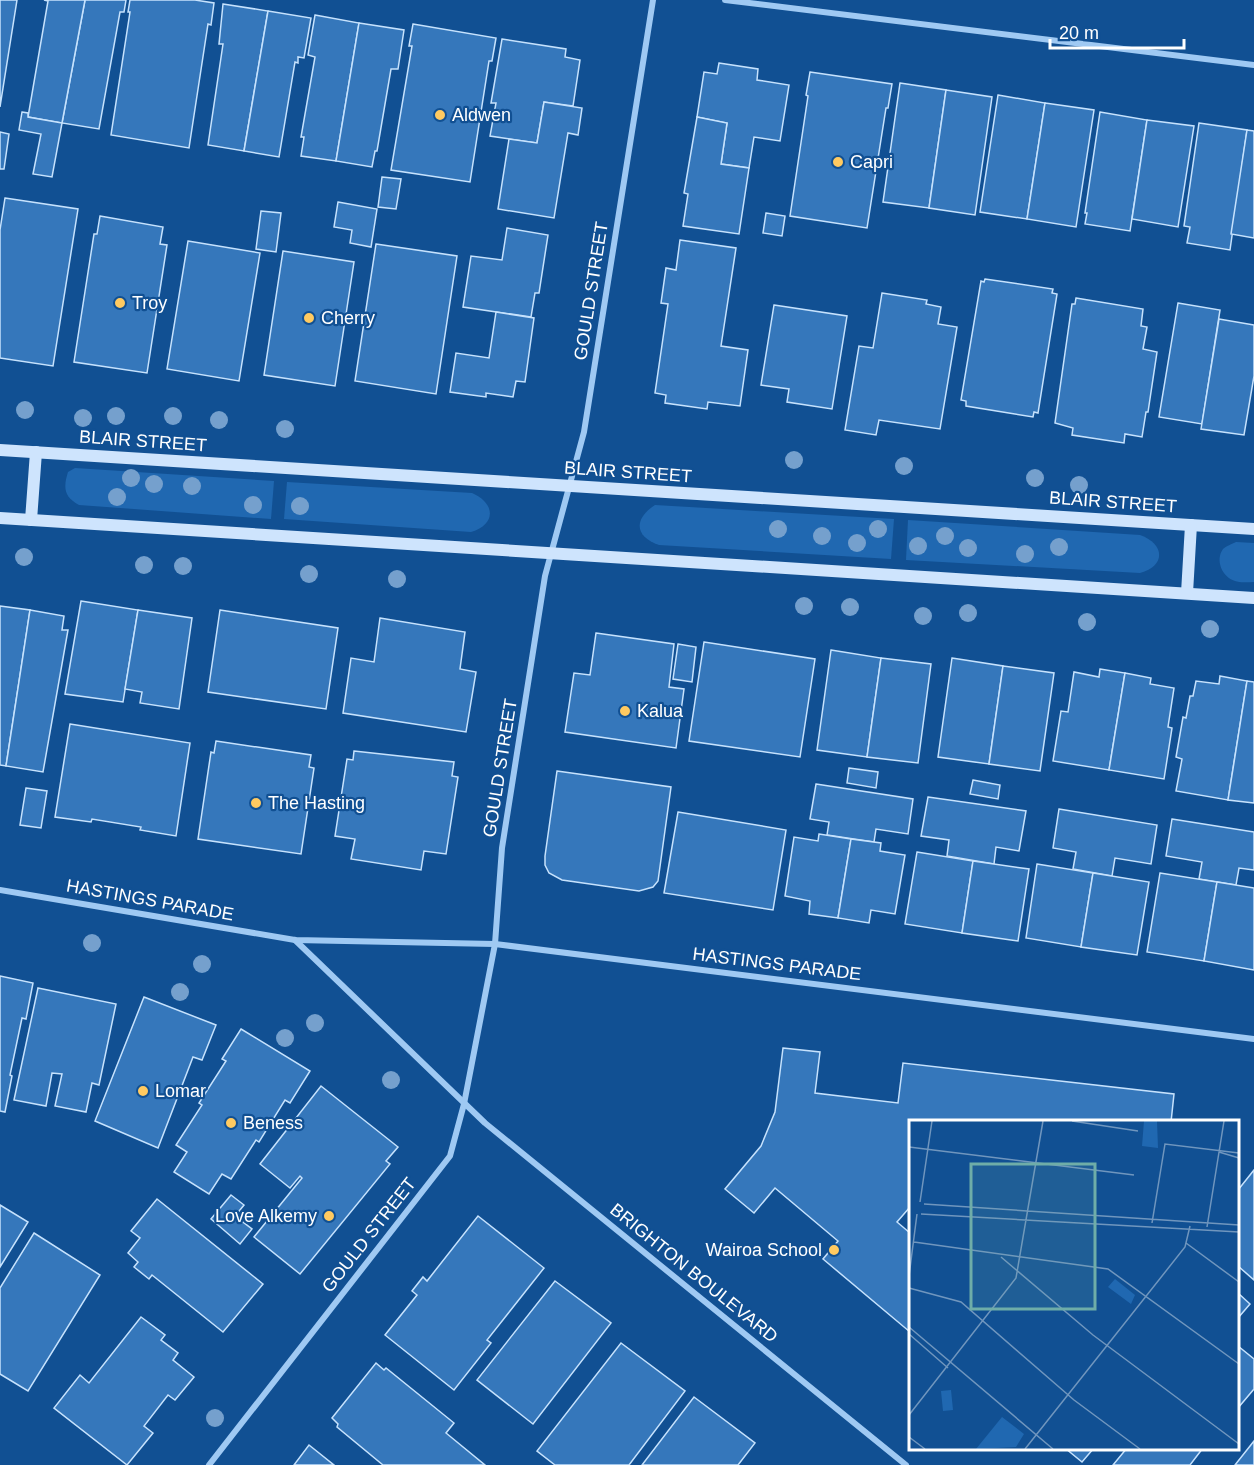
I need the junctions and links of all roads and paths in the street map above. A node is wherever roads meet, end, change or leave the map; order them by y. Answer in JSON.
{"nodes":[{"id":1,"x":653,"y":0,"type":"edge"},
{"id":2,"x":725,"y":0,"type":"edge"},
{"id":3,"x":1254,"y":65,"type":"edge"},
{"id":4,"x":0,"y":450,"type":"edge"},
{"id":5,"x":36,"y":452,"type":"junction"},
{"id":6,"x":570,"y":486,"type":"junction"},
{"id":7,"x":0,"y":518,"type":"edge"},
{"id":8,"x":32,"y":520,"type":"junction"},
{"id":9,"x":1191,"y":525,"type":"junction"},
{"id":10,"x":1254,"y":529,"type":"edge"},
{"id":11,"x":551,"y":554,"type":"junction"},
{"id":12,"x":1187,"y":593,"type":"junction"},
{"id":13,"x":1254,"y":598,"type":"edge"},
{"id":14,"x":0,"y":890,"type":"edge"},
{"id":15,"x":295,"y":940,"type":"junction"},
{"id":16,"x":495,"y":944,"type":"junction"},
{"id":17,"x":1254,"y":1039,"type":"edge"},
{"id":18,"x":464,"y":1104,"type":"junction"},
{"id":19,"x":209,"y":1465,"type":"edge"},
{"id":20,"x":906,"y":1465,"type":"edge"}],
"edges":[{"from":1,"to":6,"type":"street","name":"GOULD STREET"},
{"from":2,"to":3,"type":"street"},
{"from":4,"to":5,"type":"street","name":"BLAIR STREET"},
{"from":5,"to":6,"type":"street","name":"BLAIR STREET"},
{"from":5,"to":8,"type":"street"},
{"from":6,"to":9,"type":"street","name":"BLAIR STREET"},
{"from":6,"to":11,"type":"street","name":"GOULD STREET"},
{"from":7,"to":8,"type":"street"},
{"from":8,"to":11,"type":"street"},
{"from":9,"to":10,"type":"street","name":"BLAIR STREET"},
{"from":9,"to":12,"type":"street"},
{"from":11,"to":12,"type":"street"},
{"from":11,"to":16,"type":"street","name":"GOULD STREET"},
{"from":12,"to":13,"type":"street"},
{"from":14,"to":15,"type":"street","name":"HASTINGS PARADE"},
{"from":15,"to":16,"type":"street","name":"HASTINGS PARADE"},
{"from":15,"to":18,"type":"street"},
{"from":16,"to":17,"type":"street","name":"HASTINGS PARADE"},
{"from":16,"to":18,"type":"street","name":"GOULD STREET"},
{"from":18,"to":19,"type":"street","name":"GOULD STREET"},
{"from":18,"to":20,"type":"street","name":"BRIGHTON BOULEVARD"}]}
